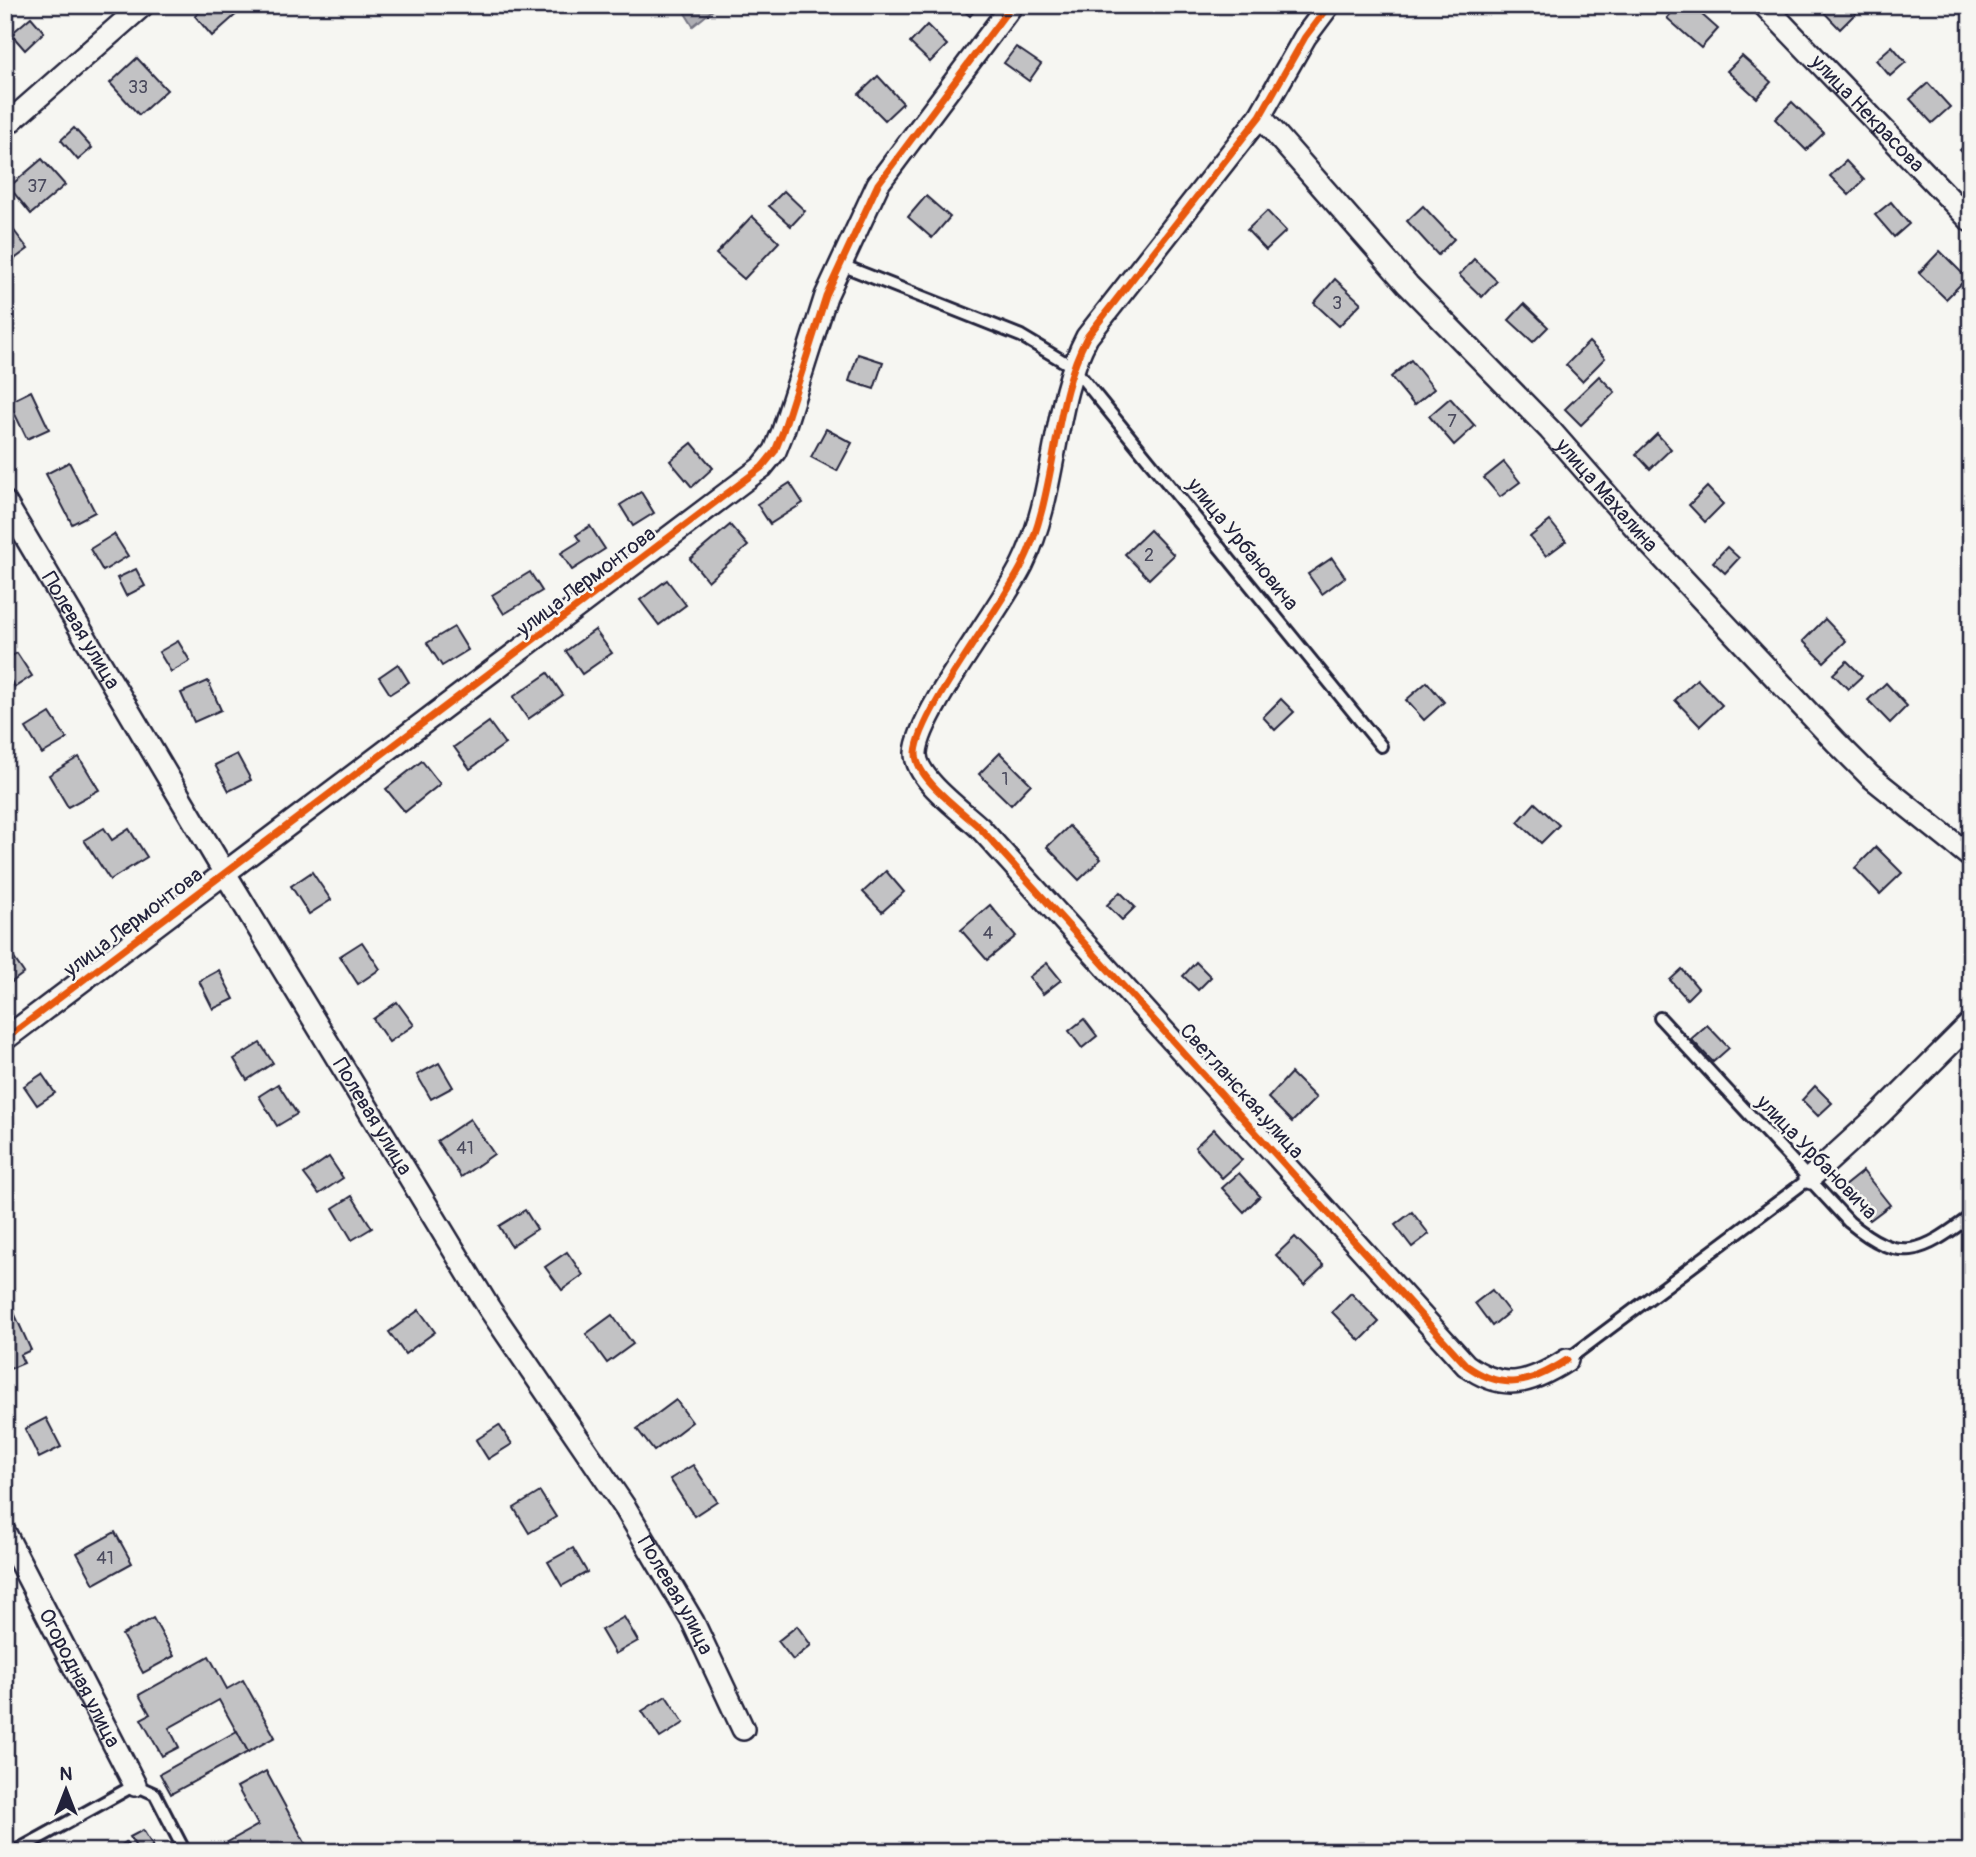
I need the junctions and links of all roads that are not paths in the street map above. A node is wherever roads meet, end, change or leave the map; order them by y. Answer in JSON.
{"nodes":[{"id":1,"x":143,"y":5,"type":"edge"},
{"id":2,"x":1012,"y":5,"type":"edge"},
{"id":3,"x":1329,"y":5,"type":"edge"},
{"id":4,"x":1764,"y":5,"type":"edge"},
{"id":5,"x":1260,"y":116,"type":"junction"},
{"id":6,"x":5,"y":126,"type":"edge"},
{"id":7,"x":1971,"y":222,"type":"edge"},
{"id":8,"x":839,"y":264,"type":"junction"},
{"id":9,"x":1073,"y":368,"type":"junction"},
{"id":10,"x":5,"y":502,"type":"edge"},
{"id":11,"x":1381,"y":746,"type":"dead end"},
{"id":12,"x":1971,"y":857,"type":"edge"},
{"id":13,"x":226,"y":875,"type":"junction"},
{"id":14,"x":1660,"y":1018,"type":"dead end"},
{"id":15,"x":1971,"y":1023,"type":"edge"},
{"id":16,"x":5,"y":1039,"type":"edge"},
{"id":17,"x":1810,"y":1178,"type":"junction"},
{"id":18,"x":1971,"y":1216,"type":"edge"},
{"id":19,"x":1567,"y":1360,"type":"joint"},
{"id":20,"x":5,"y":1533,"type":"edge"},
{"id":21,"x":743,"y":1729,"type":"dead end"},
{"id":22,"x":135,"y":1785,"type":"junction"},
{"id":23,"x":15,"y":1852,"type":"edge"},
{"id":24,"x":185,"y":1852,"type":"edge"}],
"edges":[{"from":1,"to":6,"type":"street"},
{"from":2,"to":8,"type":"street","name":"улица Лермонтова"},
{"from":3,"to":5,"type":"street"},
{"from":4,"to":7,"type":"street","name":"улица Некрасова"},
{"from":5,"to":9,"type":"street"},
{"from":5,"to":12,"type":"street","name":"улица Махалина"},
{"from":8,"to":9,"type":"lane","name":"улица Урбановича"},
{"from":8,"to":13,"type":"street","name":"улица Лермонтова"},
{"from":9,"to":11,"type":"lane","name":"улица Урбановича"},
{"from":9,"to":19,"type":"street","name":"Светланская улица"},
{"from":10,"to":13,"type":"street","name":"Полевая улица"},
{"from":13,"to":16,"type":"street","name":"улица Лермонтова"},
{"from":13,"to":21,"type":"street","name":"Полевая улица"},
{"from":14,"to":17,"type":"lane","name":"улица Урбановича"},
{"from":15,"to":17,"type":"street"},
{"from":17,"to":18,"type":"lane","name":"улица Урбановича"},
{"from":17,"to":19,"type":"lane"},
{"from":20,"to":22,"type":"street","name":"Огородная улица"},
{"from":22,"to":23,"type":"lane"},
{"from":22,"to":24,"type":"lane"}]}
